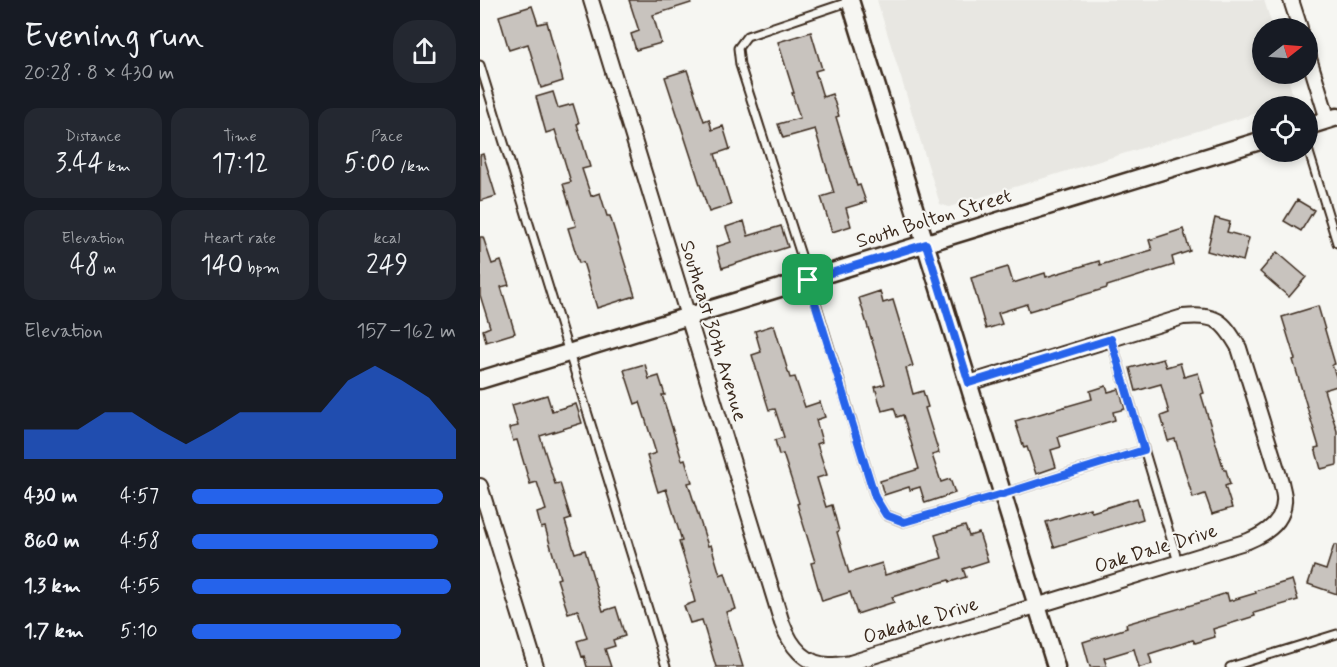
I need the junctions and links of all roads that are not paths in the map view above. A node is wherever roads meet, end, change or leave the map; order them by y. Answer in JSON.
{"nodes":[{"id":1,"x":591,"y":0,"type":"edge"},
{"id":2,"x":1291,"y":0,"type":"edge"},
{"id":3,"x":850,"y":1,"type":"edge"},
{"id":4,"x":1297,"y":18,"type":"edge"},
{"id":5,"x":480,"y":65,"type":"edge"},
{"id":6,"x":1318,"y":81,"type":"edge"},
{"id":7,"x":1332,"y":118,"type":"edge"},
{"id":8,"x":1252,"y":143,"type":"edge"},
{"id":9,"x":1312,"y":162,"type":"edge"},
{"id":10,"x":1337,"y":243,"type":"edge"},
{"id":11,"x":926,"y":244,"type":"junction"},
{"id":12,"x":808,"y":280,"type":"junction"},
{"id":13,"x":688,"y":318,"type":"junction"},
{"id":14,"x":1111,"y":339,"type":"junction"},
{"id":15,"x":568,"y":354,"type":"junction"},
{"id":16,"x":480,"y":380,"type":"edge"},
{"id":17,"x":969,"y":383,"type":"junction"},
{"id":18,"x":1144,"y":450,"type":"junction"},
{"id":19,"x":480,"y":486,"type":"edge"},
{"id":20,"x":1003,"y":494,"type":"junction"},
{"id":21,"x":1178,"y":562,"type":"junction"},
{"id":22,"x":1037,"y":606,"type":"junction"},
{"id":23,"x":1337,"y":634,"type":"edge"},
{"id":24,"x":815,"y":663,"type":"joint"},
{"id":25,"x":536,"y":667,"type":"edge"},
{"id":26,"x":666,"y":667,"type":"edge"},
{"id":27,"x":1056,"y":667,"type":"edge"},
{"id":28,"x":1230,"y":667,"type":"edge"}],
"edges":[{"from":1,"to":13,"type":"street","name":"Southeast 30th Avenue"},
{"from":2,"to":4,"type":"street"},
{"from":3,"to":11,"type":"street"},
{"from":3,"to":12,"type":"lane"},
{"from":5,"to":15,"type":"lane"},
{"from":6,"to":7,"type":"street"},
{"from":8,"to":11,"type":"street","name":"South Bolton Street"},
{"from":9,"to":10,"type":"lane"},
{"from":11,"to":12,"type":"street","name":"South Bolton Street"},
{"from":11,"to":17,"type":"street"},
{"from":12,"to":13,"type":"street","name":"South Bolton Street"},
{"from":12,"to":20,"type":"lane"},
{"from":13,"to":15,"type":"street","name":"South Bolton Street"},
{"from":13,"to":24,"type":"street","name":"Southeast 30th Avenue"},
{"from":14,"to":17,"type":"street"},
{"from":14,"to":18,"type":"lane"},
{"from":14,"to":21,"type":"street","name":"Oak Dale Drive"},
{"from":15,"to":16,"type":"street","name":"South Bolton Street"},
{"from":15,"to":26,"type":"lane"},
{"from":17,"to":20,"type":"street"},
{"from":18,"to":20,"type":"lane"},
{"from":18,"to":21,"type":"lane"},
{"from":19,"to":25,"type":"street"},
{"from":20,"to":22,"type":"street"},
{"from":21,"to":22,"type":"street","name":"Oak Dale Drive"},
{"from":22,"to":24,"type":"street","name":"Oakdale Drive"},
{"from":22,"to":27,"type":"street"},
{"from":23,"to":28,"type":"lane"}]}
